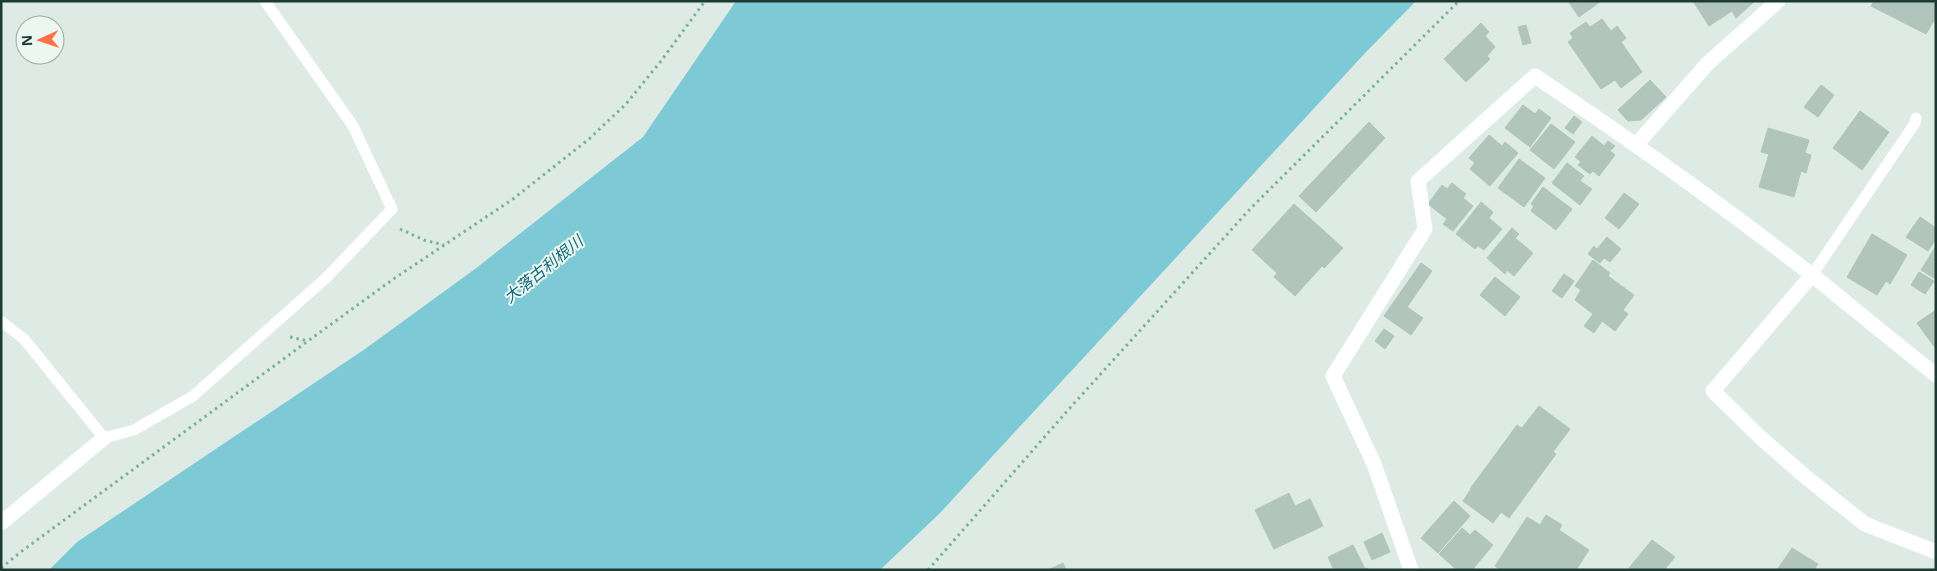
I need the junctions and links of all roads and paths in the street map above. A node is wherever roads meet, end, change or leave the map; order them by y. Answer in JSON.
{"nodes":[{"id":1,"x":265,"y":1,"type":"edge"},
{"id":2,"x":706,"y":1,"type":"edge"},
{"id":3,"x":1459,"y":1,"type":"edge"},
{"id":4,"x":1778,"y":1,"type":"edge"},
{"id":5,"x":1916,"y":118,"type":"dead end"},
{"id":6,"x":1636,"y":145,"type":"junction"},
{"id":7,"x":383,"y":216,"type":"junction"},
{"id":8,"x":444,"y":245,"type":"junction"},
{"id":9,"x":1812,"y":275,"type":"junction"},
{"id":10,"x":1,"y":321,"type":"edge"},
{"id":11,"x":1936,"y":375,"type":"edge"},
{"id":12,"x":104,"y":438,"type":"junction"},
{"id":13,"x":1,"y":523,"type":"edge"},
{"id":14,"x":1936,"y":552,"type":"edge"},
{"id":15,"x":1,"y":568,"type":"edge"},
{"id":16,"x":928,"y":570,"type":"edge"},
{"id":17,"x":1411,"y":570,"type":"edge"}],
"edges":[{"from":1,"to":7,"type":"lane"},
{"from":2,"to":8,"type":"path"},
{"from":3,"to":16,"type":"path"},
{"from":4,"to":6,"type":"street"},
{"from":5,"to":9,"type":"lane"},
{"from":6,"to":9,"type":"street"},
{"from":6,"to":17,"type":"street"},
{"from":7,"to":8,"type":"path"},
{"from":7,"to":12,"type":"lane"},
{"from":8,"to":15,"type":"path"},
{"from":9,"to":11,"type":"street"},
{"from":9,"to":14,"type":"street"},
{"from":10,"to":12,"type":"lane"},
{"from":12,"to":13,"type":"street"}]}
